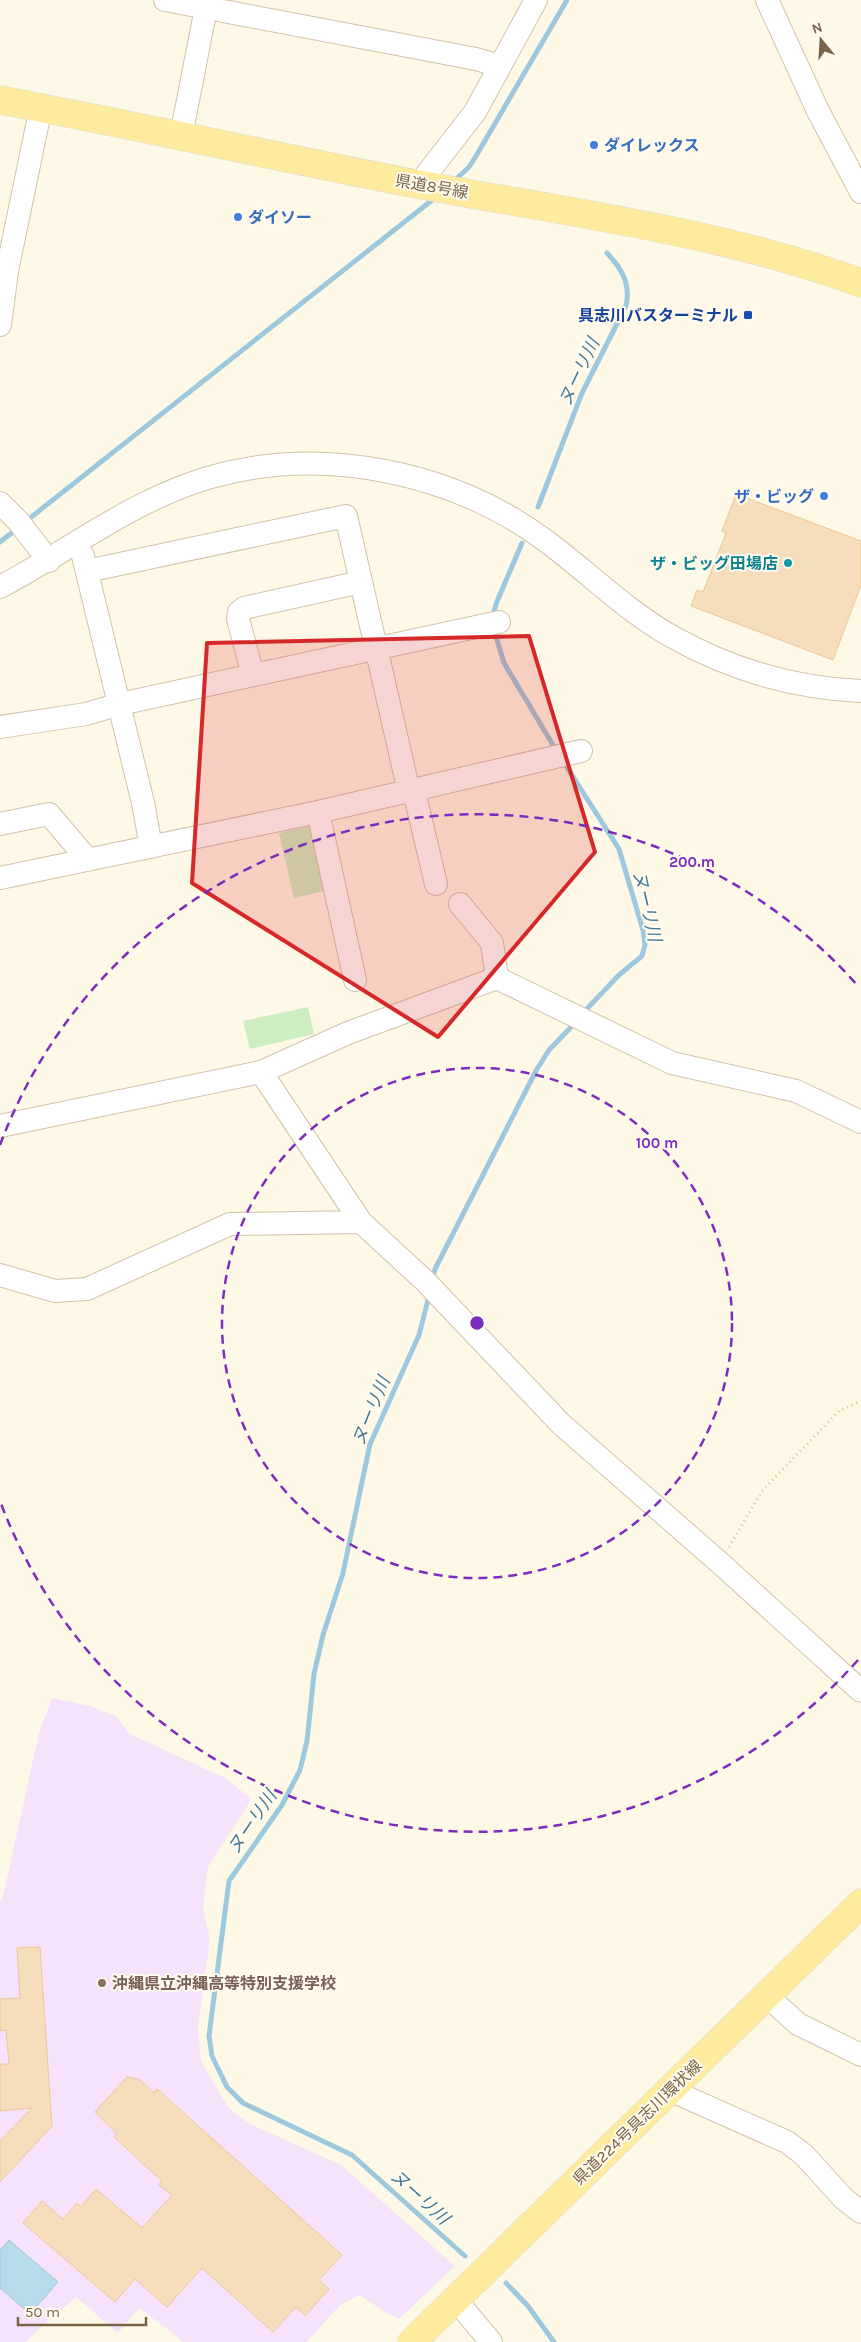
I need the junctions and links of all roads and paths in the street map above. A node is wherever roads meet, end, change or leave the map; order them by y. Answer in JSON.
{"nodes":[{"id":1,"x":165,"y":0,"type":"edge"},
{"id":2,"x":536,"y":0,"type":"edge"},
{"id":3,"x":767,"y":0,"type":"edge"},
{"id":4,"x":206,"y":8,"type":"junction"},
{"id":5,"x":500,"y":66,"type":"junction"},
{"id":6,"x":0,"y":100,"type":"edge"},
{"id":7,"x":41,"y":107,"type":"junction"},
{"id":8,"x":182,"y":136,"type":"junction"},
{"id":9,"x":422,"y":185,"type":"junction"},
{"id":10,"x":861,"y":192,"type":"edge"},
{"id":11,"x":4,"y":270,"type":"edge"},
{"id":12,"x":861,"y":283,"type":"edge"},
{"id":13,"x":0,"y":325,"type":"edge"},
{"id":14,"x":0,"y":503,"type":"edge"},
{"id":15,"x":79,"y":542,"type":"junction"},
{"id":16,"x":49,"y":561,"type":"junction"},
{"id":17,"x":87,"y":571,"type":"junction"},
{"id":18,"x":361,"y":582,"type":"junction"},
{"id":19,"x":0,"y":587,"type":"edge"},
{"id":20,"x":499,"y":622,"type":"dead end"},
{"id":21,"x":376,"y":649,"type":"junction"},
{"id":22,"x":253,"y":675,"type":"junction"},
{"id":23,"x":861,"y":691,"type":"edge"},
{"id":24,"x":120,"y":704,"type":"junction"},
{"id":25,"x":0,"y":727,"type":"edge"},
{"id":26,"x":581,"y":752,"type":"dead end"},
{"id":27,"x":412,"y":791,"type":"junction"},
{"id":28,"x":318,"y":812,"type":"junction"},
{"id":29,"x":0,"y":824,"type":"edge"},
{"id":30,"x":151,"y":847,"type":"junction"},
{"id":31,"x":88,"y":860,"type":"junction"},
{"id":32,"x":0,"y":878,"type":"edge"},
{"id":33,"x":436,"y":884,"type":"dead end"},
{"id":34,"x":460,"y":904,"type":"dead end"},
{"id":35,"x":497,"y":978,"type":"junction"},
{"id":36,"x":355,"y":980,"type":"dead end"},
{"id":37,"x":261,"y":1072,"type":"junction"},
{"id":38,"x":861,"y":1122,"type":"edge"},
{"id":39,"x":0,"y":1126,"type":"edge"},
{"id":40,"x":361,"y":1222,"type":"junction"},
{"id":41,"x":0,"y":1275,"type":"edge"},
{"id":42,"x":861,"y":1400,"type":"edge"},
{"id":43,"x":720,"y":1563,"type":"junction"},
{"id":44,"x":861,"y":1691,"type":"edge"},
{"id":45,"x":861,"y":1903,"type":"edge"},
{"id":46,"x":766,"y":1996,"type":"junction"},
{"id":47,"x":861,"y":2054,"type":"edge"},
{"id":48,"x":670,"y":2090,"type":"junction"},
{"id":49,"x":861,"y":2212,"type":"edge"},
{"id":50,"x":455,"y":2299,"type":"junction"},
{"id":51,"x":412,"y":2342,"type":"edge"},
{"id":52,"x":491,"y":2342,"type":"edge"}],
"edges":[{"from":1,"to":4,"type":"street"},
{"from":2,"to":5,"type":"street"},
{"from":3,"to":10,"type":"street"},
{"from":4,"to":5,"type":"street"},
{"from":4,"to":8,"type":"street"},
{"from":5,"to":9,"type":"street"},
{"from":6,"to":7,"type":"main road","name":"県道8号線"},
{"from":7,"to":8,"type":"main road","name":"県道8号線"},
{"from":7,"to":11,"type":"street"},
{"from":8,"to":9,"type":"main road","name":"県道8号線"},
{"from":9,"to":12,"type":"main road","name":"県道8号線"},
{"from":11,"to":13,"type":"street"},
{"from":14,"to":16,"type":"street"},
{"from":15,"to":16,"type":"street"},
{"from":15,"to":17,"type":"street"},
{"from":15,"to":23,"type":"street"},
{"from":16,"to":19,"type":"street"},
{"from":17,"to":18,"type":"street"},
{"from":17,"to":24,"type":"street"},
{"from":18,"to":21,"type":"street"},
{"from":18,"to":22,"type":"street"},
{"from":20,"to":21,"type":"street"},
{"from":21,"to":22,"type":"street"},
{"from":21,"to":27,"type":"street"},
{"from":22,"to":24,"type":"street"},
{"from":24,"to":25,"type":"street"},
{"from":24,"to":30,"type":"street"},
{"from":26,"to":27,"type":"street"},
{"from":27,"to":28,"type":"street"},
{"from":27,"to":33,"type":"street"},
{"from":28,"to":30,"type":"street"},
{"from":28,"to":36,"type":"street"},
{"from":29,"to":31,"type":"street"},
{"from":30,"to":31,"type":"street"},
{"from":31,"to":32,"type":"street"},
{"from":34,"to":35,"type":"street"},
{"from":35,"to":37,"type":"street"},
{"from":35,"to":38,"type":"street"},
{"from":37,"to":39,"type":"street"},
{"from":37,"to":40,"type":"street"},
{"from":40,"to":41,"type":"street"},
{"from":40,"to":43,"type":"street"},
{"from":42,"to":43,"type":"path"},
{"from":43,"to":44,"type":"street"},
{"from":45,"to":46,"type":"main road","name":"県道224号具志川環状線"},
{"from":46,"to":47,"type":"street"},
{"from":46,"to":48,"type":"main road","name":"県道224号具志川環状線"},
{"from":48,"to":49,"type":"street"},
{"from":48,"to":50,"type":"main road","name":"県道224号具志川環状線"},
{"from":50,"to":51,"type":"main road","name":"県道224号具志川環状線"},
{"from":50,"to":52,"type":"street"}]}
